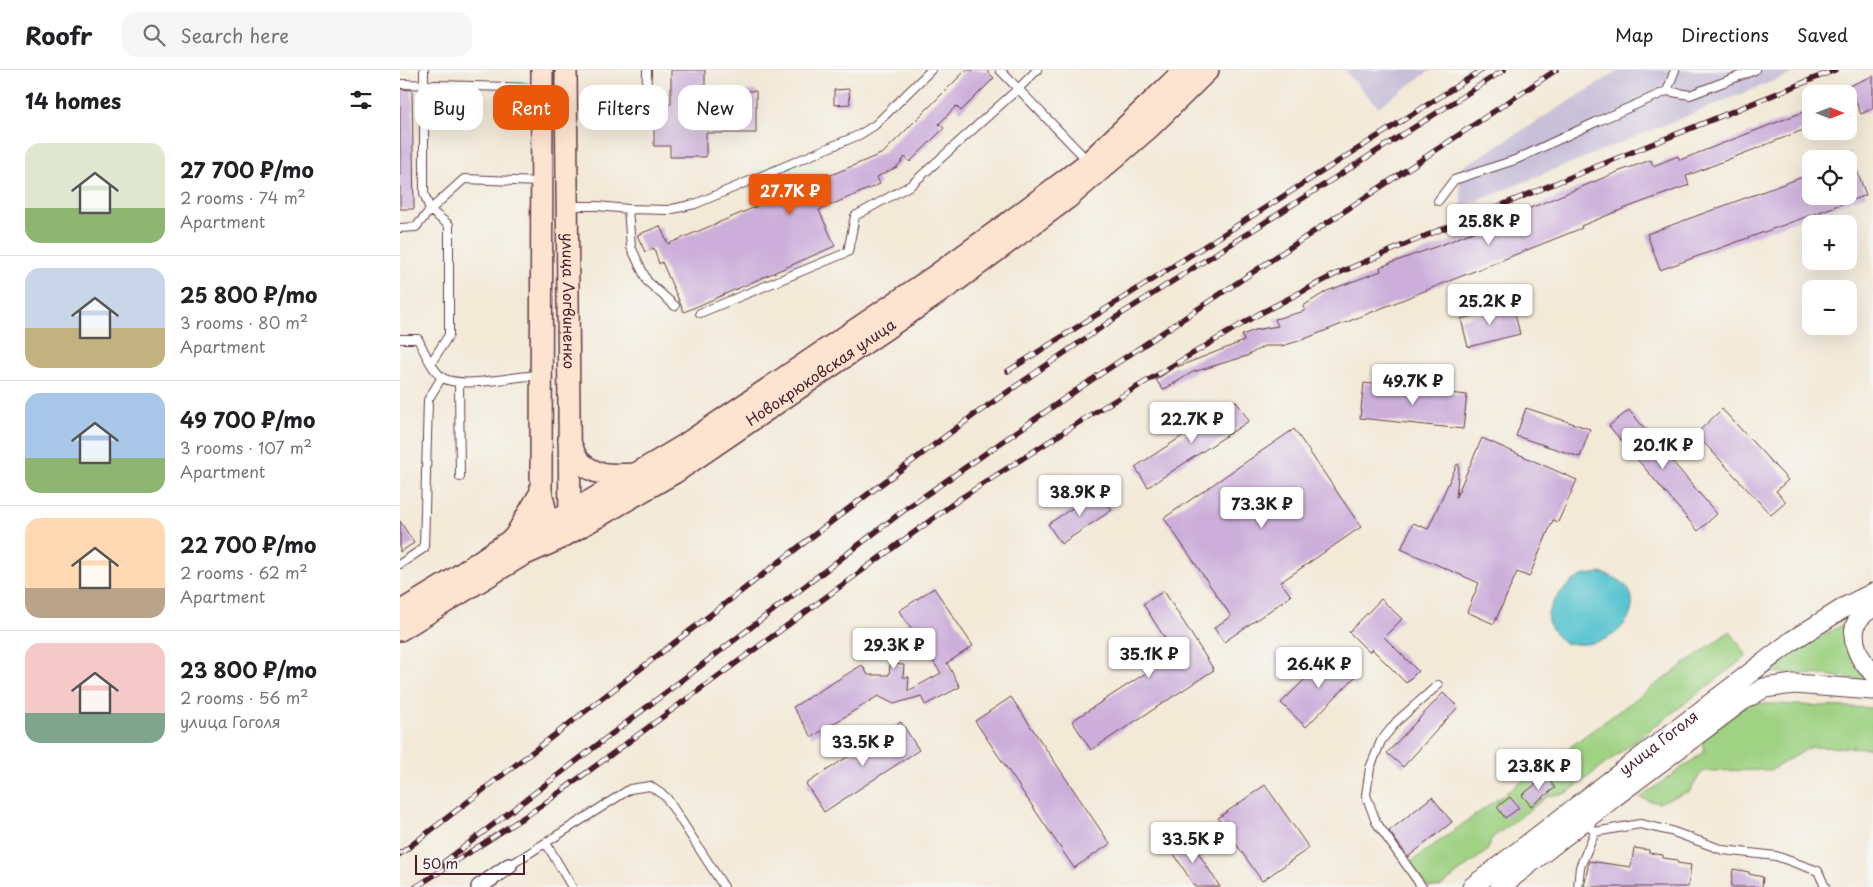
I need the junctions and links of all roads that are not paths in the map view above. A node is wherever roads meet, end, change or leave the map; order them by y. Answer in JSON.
{"nodes":[{"id":1,"x":424,"y":70,"type":"edge"},
{"id":2,"x":566,"y":70,"type":"edge"},
{"id":3,"x":647,"y":70,"type":"edge"},
{"id":4,"x":931,"y":70,"type":"edge"},
{"id":5,"x":1000,"y":70,"type":"edge"},
{"id":6,"x":1037,"y":70,"type":"edge"},
{"id":7,"x":1185,"y":70,"type":"edge"},
{"id":8,"x":1208,"y":70,"type":"edge"},
{"id":9,"x":1675,"y":70,"type":"edge"},
{"id":10,"x":1755,"y":70,"type":"edge"},
{"id":11,"x":542,"y":79,"type":"edge"},
{"id":12,"x":402,"y":84,"type":"dead end"},
{"id":13,"x":424,"y":84,"type":"junction"},
{"id":14,"x":647,"y":85,"type":"edge"},
{"id":15,"x":1019,"y":88,"type":"junction"},
{"id":16,"x":1667,"y":91,"type":"junction"},
{"id":17,"x":1093,"y":167,"type":"junction"},
{"id":18,"x":542,"y":182,"type":"junction"},
{"id":19,"x":1438,"y":201,"type":"dead end"},
{"id":20,"x":542,"y":206,"type":"junction"},
{"id":21,"x":567,"y":206,"type":"junction"},
{"id":22,"x":628,"y":209,"type":"junction"},
{"id":23,"x":430,"y":210,"type":"junction"},
{"id":24,"x":400,"y":228,"type":"edge"},
{"id":25,"x":675,"y":306,"type":"dead end"},
{"id":26,"x":700,"y":313,"type":"dead end"},
{"id":27,"x":400,"y":339,"type":"edge"},
{"id":28,"x":431,"y":362,"type":"junction"},
{"id":29,"x":541,"y":375,"type":"junction"},
{"id":30,"x":442,"y":377,"type":"junction"},
{"id":31,"x":459,"y":383,"type":"junction"},
{"id":32,"x":569,"y":440,"type":"junction"},
{"id":33,"x":636,"y":474,"type":"junction"},
{"id":34,"x":460,"y":477,"type":"dead end"},
{"id":35,"x":541,"y":492,"type":"junction"},
{"id":36,"x":561,"y":528,"type":"junction"},
{"id":37,"x":514,"y":538,"type":"junction"},
{"id":38,"x":400,"y":564,"type":"edge"},
{"id":39,"x":1873,"y":593,"type":"edge"},
{"id":40,"x":1873,"y":607,"type":"edge"},
{"id":41,"x":400,"y":612,"type":"edge"},
{"id":42,"x":400,"y":630,"type":"edge"},
{"id":43,"x":1873,"y":672,"type":"edge"},
{"id":44,"x":1438,"y":685,"type":"dead end"},
{"id":45,"x":1873,"y":690,"type":"edge"},
{"id":46,"x":1584,"y":820,"type":"junction"},
{"id":47,"x":546,"y":843,"type":"junction"},
{"id":48,"x":509,"y":866,"type":"joint"},
{"id":49,"x":1479,"y":885,"type":"edge"},
{"id":50,"x":479,"y":887,"type":"edge"},
{"id":51,"x":572,"y":887,"type":"edge"},
{"id":52,"x":724,"y":887,"type":"edge"},
{"id":53,"x":1422,"y":887,"type":"edge"},
{"id":54,"x":1500,"y":887,"type":"edge"},
{"id":55,"x":1578,"y":887,"type":"edge"},
{"id":56,"x":1825,"y":887,"type":"edge"}],
"edges":[{"from":1,"to":13,"type":"lane"},
{"from":2,"to":21,"type":"main road","name":"улица Логвиненко"},
{"from":3,"to":14,"type":"lane"},
{"from":4,"to":22,"type":"lane"},
{"from":5,"to":15,"type":"lane"},
{"from":6,"to":15,"type":"lane"},
{"from":7,"to":17,"type":"main road","name":"Новокрюковская улица"},
{"from":8,"to":17,"type":"main road","name":"Новокрюковская улица"},
{"from":9,"to":16,"type":"lane"},
{"from":10,"to":16,"type":"lane"},
{"from":11,"to":13,"type":"lane"},
{"from":11,"to":18,"type":"main road","name":"улица Логвиненко"},
{"from":12,"to":13,"type":"lane"},
{"from":13,"to":23,"type":"lane"},
{"from":15,"to":17,"type":"lane"},
{"from":15,"to":26,"type":"lane"},
{"from":16,"to":19,"type":"lane"},
{"from":17,"to":33,"type":"main road","name":"Новокрюковская улица"},
{"from":17,"to":36,"type":"main road","name":"Новокрюковская улица"},
{"from":18,"to":20,"type":"main road","name":"улица Логвиненко"},
{"from":18,"to":23,"type":"lane"},
{"from":20,"to":21,"type":"main road"},
{"from":20,"to":29,"type":"main road","name":"улица Логвиненко"},
{"from":21,"to":22,"type":"lane"},
{"from":21,"to":32,"type":"main road","name":"улица Логвиненко"},
{"from":22,"to":25,"type":"lane"},
{"from":23,"to":24,"type":"lane"},
{"from":23,"to":28,"type":"lane"},
{"from":27,"to":28,"type":"lane"},
{"from":28,"to":30,"type":"lane"},
{"from":29,"to":31,"type":"lane"},
{"from":29,"to":35,"type":"main road","name":"улица Логвиненко"},
{"from":30,"to":31,"type":"lane"},
{"from":30,"to":38,"type":"lane"},
{"from":31,"to":34,"type":"lane"},
{"from":32,"to":33,"type":"main road"},
{"from":32,"to":36,"type":"main road","name":"улица Логвиненко"},
{"from":33,"to":36,"type":"main road","name":"Новокрюковская улица"},
{"from":35,"to":36,"type":"main road","name":"улица Логвиненко"},
{"from":35,"to":37,"type":"main road"},
{"from":36,"to":37,"type":"main road"},
{"from":36,"to":42,"type":"main road","name":"Новокрюковская улица"},
{"from":37,"to":41,"type":"main road"},
{"from":39,"to":46,"type":"street","name":"улица Гоголя"},
{"from":40,"to":43,"type":"street"},
{"from":44,"to":53,"type":"lane"},
{"from":45,"to":46,"type":"street"},
{"from":46,"to":49,"type":"street","name":"улица Гоголя"},
{"from":46,"to":54,"type":"street"},
{"from":46,"to":55,"type":"lane"},
{"from":46,"to":56,"type":"lane"},
{"from":47,"to":48,"type":"lane"},
{"from":47,"to":51,"type":"lane"},
{"from":47,"to":52,"type":"lane"},
{"from":48,"to":50,"type":"street"}]}
